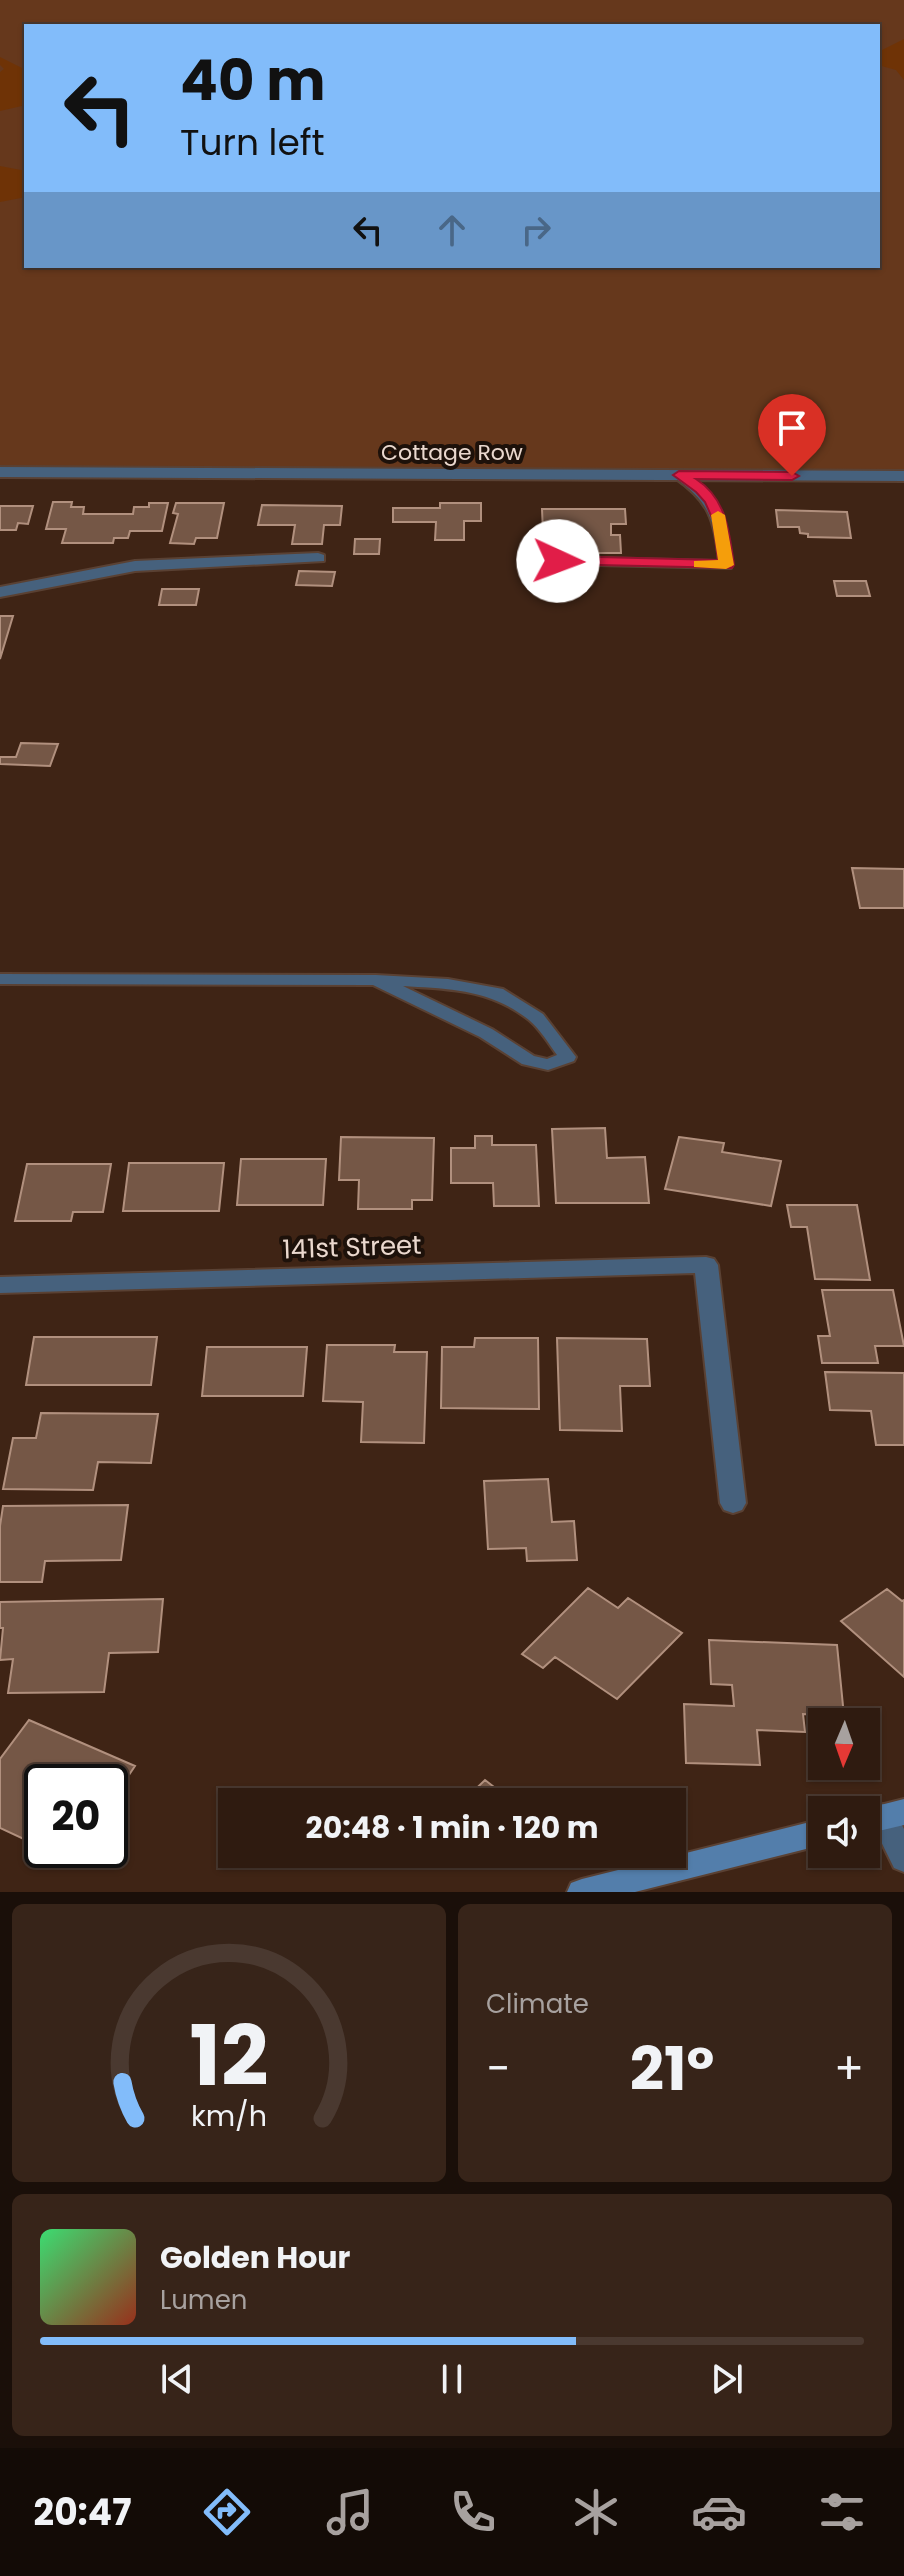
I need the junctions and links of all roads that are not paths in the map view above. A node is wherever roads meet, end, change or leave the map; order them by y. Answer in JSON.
{"nodes":[{"id":1,"x":0,"y":472,"type":"edge"},
{"id":2,"x":679,"y":475,"type":"junction"},
{"id":3,"x":904,"y":476,"type":"edge"},
{"id":4,"x":318,"y":558,"type":"dead end"},
{"id":5,"x":558,"y":561,"type":"dead end"},
{"id":6,"x":0,"y":592,"type":"edge"},
{"id":7,"x":0,"y":979,"type":"edge"},
{"id":8,"x":376,"y":980,"type":"junction"},
{"id":9,"x":0,"y":1285,"type":"edge"},
{"id":10,"x":733,"y":1503,"type":"dead end"},
{"id":11,"x":884,"y":1817,"type":"edge"},
{"id":12,"x":808,"y":1836,"type":"edge"},
{"id":13,"x":904,"y":1859,"type":"edge"},
{"id":14,"x":582,"y":1892,"type":"edge"}],
"edges":[{"from":1,"to":2,"type":"street","name":"Cottage Row"},
{"from":2,"to":3,"type":"street","name":"Cottage Row"},
{"from":2,"to":5,"type":"lane"},
{"from":4,"to":6,"type":"street"},
{"from":7,"to":8,"type":"lane"},
{"from":8,"to":8,"type":"lane"},
{"from":9,"to":10,"type":"street","name":"141st Street"},
{"from":11,"to":13,"type":"street"},
{"from":12,"to":14,"type":"main road"}]}
